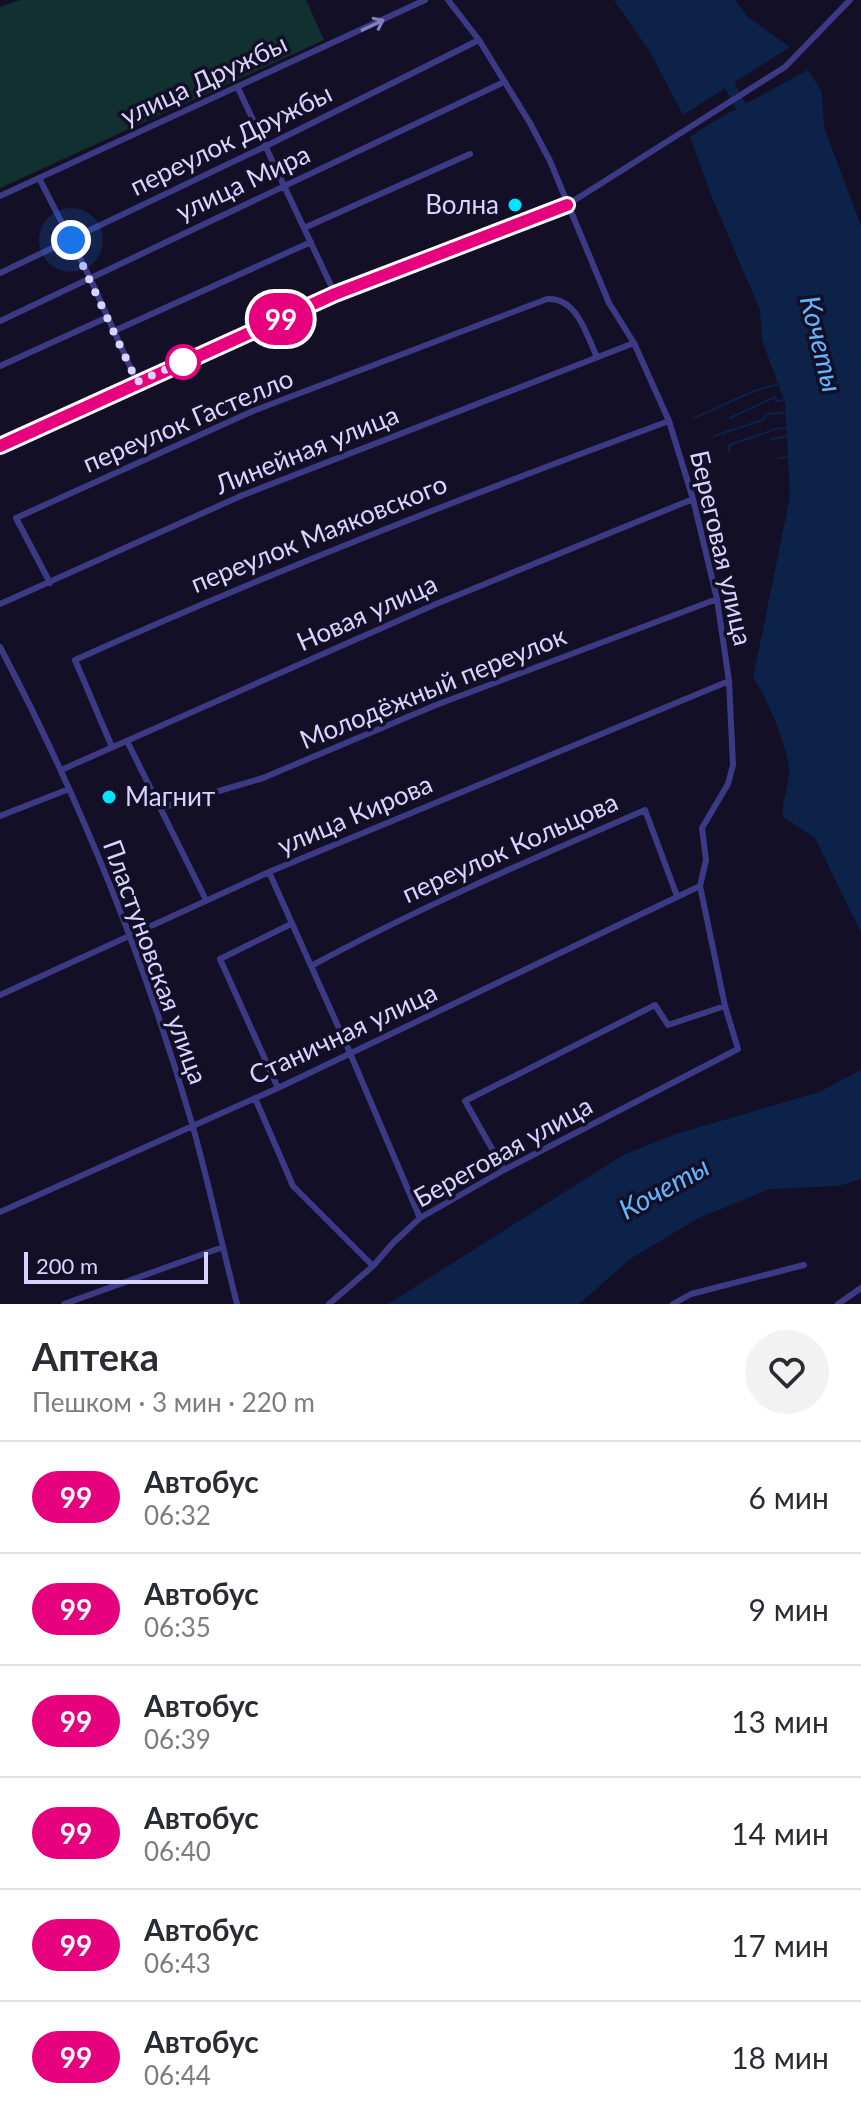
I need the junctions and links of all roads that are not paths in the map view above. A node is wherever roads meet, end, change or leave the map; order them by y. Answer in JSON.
{"nodes":[{"id":1,"x":425,"y":0,"type":"edge"},
{"id":2,"x":448,"y":0,"type":"edge"},
{"id":3,"x":850,"y":0,"type":"edge"},
{"id":4,"x":479,"y":40,"type":"junction"},
{"id":5,"x":504,"y":82,"type":"junction"},
{"id":6,"x":238,"y":88,"type":"junction"},
{"id":7,"x":266,"y":146,"type":"junction"},
{"id":8,"x":470,"y":154,"type":"dead end"},
{"id":9,"x":39,"y":178,"type":"junction"},
{"id":10,"x":284,"y":186,"type":"junction"},
{"id":11,"x":0,"y":196,"type":"edge"},
{"id":12,"x":567,"y":205,"type":"junction"},
{"id":13,"x":304,"y":228,"type":"junction"},
{"id":14,"x":71,"y":240,"type":"junction"},
{"id":15,"x":311,"y":242,"type":"junction"},
{"id":16,"x":0,"y":273,"type":"edge"},
{"id":17,"x":90,"y":278,"type":"junction"},
{"id":18,"x":335,"y":294,"type":"junction"},
{"id":19,"x":108,"y":317,"type":"junction"},
{"id":20,"x":0,"y":321,"type":"edge"},
{"id":21,"x":114,"y":331,"type":"junction"},
{"id":22,"x":634,"y":343,"type":"junction"},
{"id":23,"x":597,"y":357,"type":"junction"},
{"id":24,"x":0,"y":366,"type":"edge"},
{"id":25,"x":137,"y":382,"type":"junction"},
{"id":26,"x":669,"y":421,"type":"junction"},
{"id":27,"x":0,"y":446,"type":"edge"},
{"id":28,"x":693,"y":499,"type":"junction"},
{"id":29,"x":50,"y":583,"type":"junction"},
{"id":30,"x":717,"y":599,"type":"junction"},
{"id":31,"x":0,"y":604,"type":"edge"},
{"id":32,"x":0,"y":647,"type":"edge"},
{"id":33,"x":3,"y":659,"type":"edge"},
{"id":34,"x":729,"y":681,"type":"junction"},
{"id":35,"x":127,"y":741,"type":"junction"},
{"id":36,"x":112,"y":747,"type":"junction"},
{"id":37,"x":61,"y":770,"type":"junction"},
{"id":38,"x":69,"y":789,"type":"junction"},
{"id":39,"x":161,"y":808,"type":"junction"},
{"id":40,"x":0,"y":816,"type":"edge"},
{"id":41,"x":269,"y":872,"type":"junction"},
{"id":42,"x":700,"y":886,"type":"junction"},
{"id":43,"x":677,"y":896,"type":"junction"},
{"id":44,"x":206,"y":900,"type":"junction"},
{"id":45,"x":291,"y":924,"type":"junction"},
{"id":46,"x":130,"y":936,"type":"junction"},
{"id":47,"x":311,"y":966,"type":"junction"},
{"id":48,"x":0,"y":995,"type":"edge"},
{"id":49,"x":725,"y":1006,"type":"junction"},
{"id":50,"x":350,"y":1053,"type":"junction"},
{"id":51,"x":278,"y":1088,"type":"junction"},
{"id":52,"x":255,"y":1098,"type":"junction"},
{"id":53,"x":193,"y":1127,"type":"junction"},
{"id":54,"x":504,"y":1170,"type":"junction"},
{"id":55,"x":0,"y":1212,"type":"edge"},
{"id":56,"x":420,"y":1218,"type":"junction"},
{"id":57,"x":223,"y":1247,"type":"junction"},
{"id":58,"x":804,"y":1265,"type":"dead end"},
{"id":59,"x":373,"y":1266,"type":"junction"},
{"id":60,"x":861,"y":1288,"type":"edge"},
{"id":61,"x":64,"y":1304,"type":"edge"},
{"id":62,"x":237,"y":1304,"type":"edge"},
{"id":63,"x":329,"y":1304,"type":"edge"},
{"id":64,"x":673,"y":1304,"type":"edge"},
{"id":65,"x":838,"y":1304,"type":"edge"}],
"edges":[{"from":6,"to":1,"type":"street","name":"улица Дружбы","one_way":true},
{"from":2,"to":4,"type":"street","name":"Береговая улица"},
{"from":3,"to":12,"type":"street"},
{"from":4,"to":5,"type":"street","name":"Береговая улица"},
{"from":4,"to":7,"type":"street","name":"переулок Дружбы"},
{"from":5,"to":10,"type":"street","name":"улица Мира"},
{"from":5,"to":12,"type":"street","name":"Береговая улица"},
{"from":6,"to":7,"type":"street"},
{"from":6,"to":9,"type":"street","name":"улица Дружбы"},
{"from":7,"to":10,"type":"street"},
{"from":7,"to":14,"type":"street","name":"переулок Дружбы"},
{"from":8,"to":13,"type":"street"},
{"from":9,"to":11,"type":"street","name":"улица Дружбы"},
{"from":9,"to":14,"type":"street"},
{"from":10,"to":13,"type":"street"},
{"from":10,"to":17,"type":"street","name":"улица Мира"},
{"from":12,"to":18,"type":"street"},
{"from":12,"to":22,"type":"street","name":"Береговая улица"},
{"from":13,"to":15,"type":"street"},
{"from":14,"to":16,"type":"street","name":"переулок Дружбы"},
{"from":14,"to":17,"type":"street"},
{"from":15,"to":18,"type":"street"},
{"from":15,"to":21,"type":"street"},
{"from":17,"to":19,"type":"street"},
{"from":17,"to":20,"type":"street","name":"улица Мира"},
{"from":18,"to":25,"type":"street"},
{"from":19,"to":21,"type":"street"},
{"from":19,"to":24,"type":"street"},
{"from":21,"to":25,"type":"street"},
{"from":22,"to":23,"type":"street","name":"Линейная улица"},
{"from":22,"to":26,"type":"street","name":"Береговая улица"},
{"from":23,"to":29,"type":"street","name":"Линейная улица"},
{"from":23,"to":29,"type":"street","name":"переулок Гастелло"},
{"from":25,"to":27,"type":"street"},
{"from":26,"to":28,"type":"street","name":"Береговая улица"},
{"from":26,"to":36,"type":"street","name":"переулок Маяковского"},
{"from":28,"to":30,"type":"street","name":"Береговая улица"},
{"from":28,"to":35,"type":"street","name":"Новая улица"},
{"from":29,"to":31,"type":"street","name":"Линейная улица"},
{"from":30,"to":34,"type":"street","name":"Береговая улица"},
{"from":30,"to":39,"type":"street","name":"Молодёжный переулок"},
{"from":32,"to":33,"type":"street","name":"Пластуновская улица"},
{"from":33,"to":37,"type":"street","name":"Пластуновская улица"},
{"from":34,"to":41,"type":"street","name":"улица Кирова"},
{"from":34,"to":42,"type":"street","name":"Береговая улица"},
{"from":35,"to":36,"type":"street","name":"Новая улица"},
{"from":35,"to":39,"type":"street"},
{"from":36,"to":37,"type":"street","name":"Новая улица"},
{"from":37,"to":38,"type":"street","name":"Пластуновская улица"},
{"from":38,"to":40,"type":"street"},
{"from":38,"to":46,"type":"street","name":"Пластуновская улица"},
{"from":39,"to":44,"type":"street"},
{"from":41,"to":44,"type":"street","name":"улица Кирова"},
{"from":41,"to":45,"type":"street"},
{"from":42,"to":43,"type":"street","name":"Станичная улица"},
{"from":42,"to":49,"type":"street","name":"Береговая улица"},
{"from":43,"to":47,"type":"street","name":"переулок Кольцова"},
{"from":43,"to":50,"type":"street","name":"Станичная улица"},
{"from":44,"to":46,"type":"street","name":"улица Кирова"},
{"from":45,"to":47,"type":"street"},
{"from":45,"to":51,"type":"street"},
{"from":46,"to":48,"type":"street","name":"улица Кирова"},
{"from":46,"to":53,"type":"street","name":"Пластуновская улица"},
{"from":47,"to":50,"type":"street"},
{"from":49,"to":54,"type":"street","name":"Береговая улица"},
{"from":49,"to":54,"type":"street"},
{"from":50,"to":51,"type":"street","name":"Станичная улица"},
{"from":50,"to":56,"type":"street"},
{"from":51,"to":52,"type":"street","name":"Станичная улица"},
{"from":52,"to":53,"type":"street","name":"Станичная улица"},
{"from":52,"to":59,"type":"street"},
{"from":53,"to":55,"type":"street","name":"Станичная улица"},
{"from":53,"to":57,"type":"street","name":"Пластуновская улица"},
{"from":54,"to":56,"type":"street","name":"Береговая улица"},
{"from":56,"to":59,"type":"street","name":"Береговая улица"},
{"from":57,"to":61,"type":"street"},
{"from":57,"to":62,"type":"street","name":"Пластуновская улица"},
{"from":58,"to":64,"type":"street"},
{"from":59,"to":63,"type":"street","name":"Береговая улица"},
{"from":60,"to":65,"type":"street"}]}
